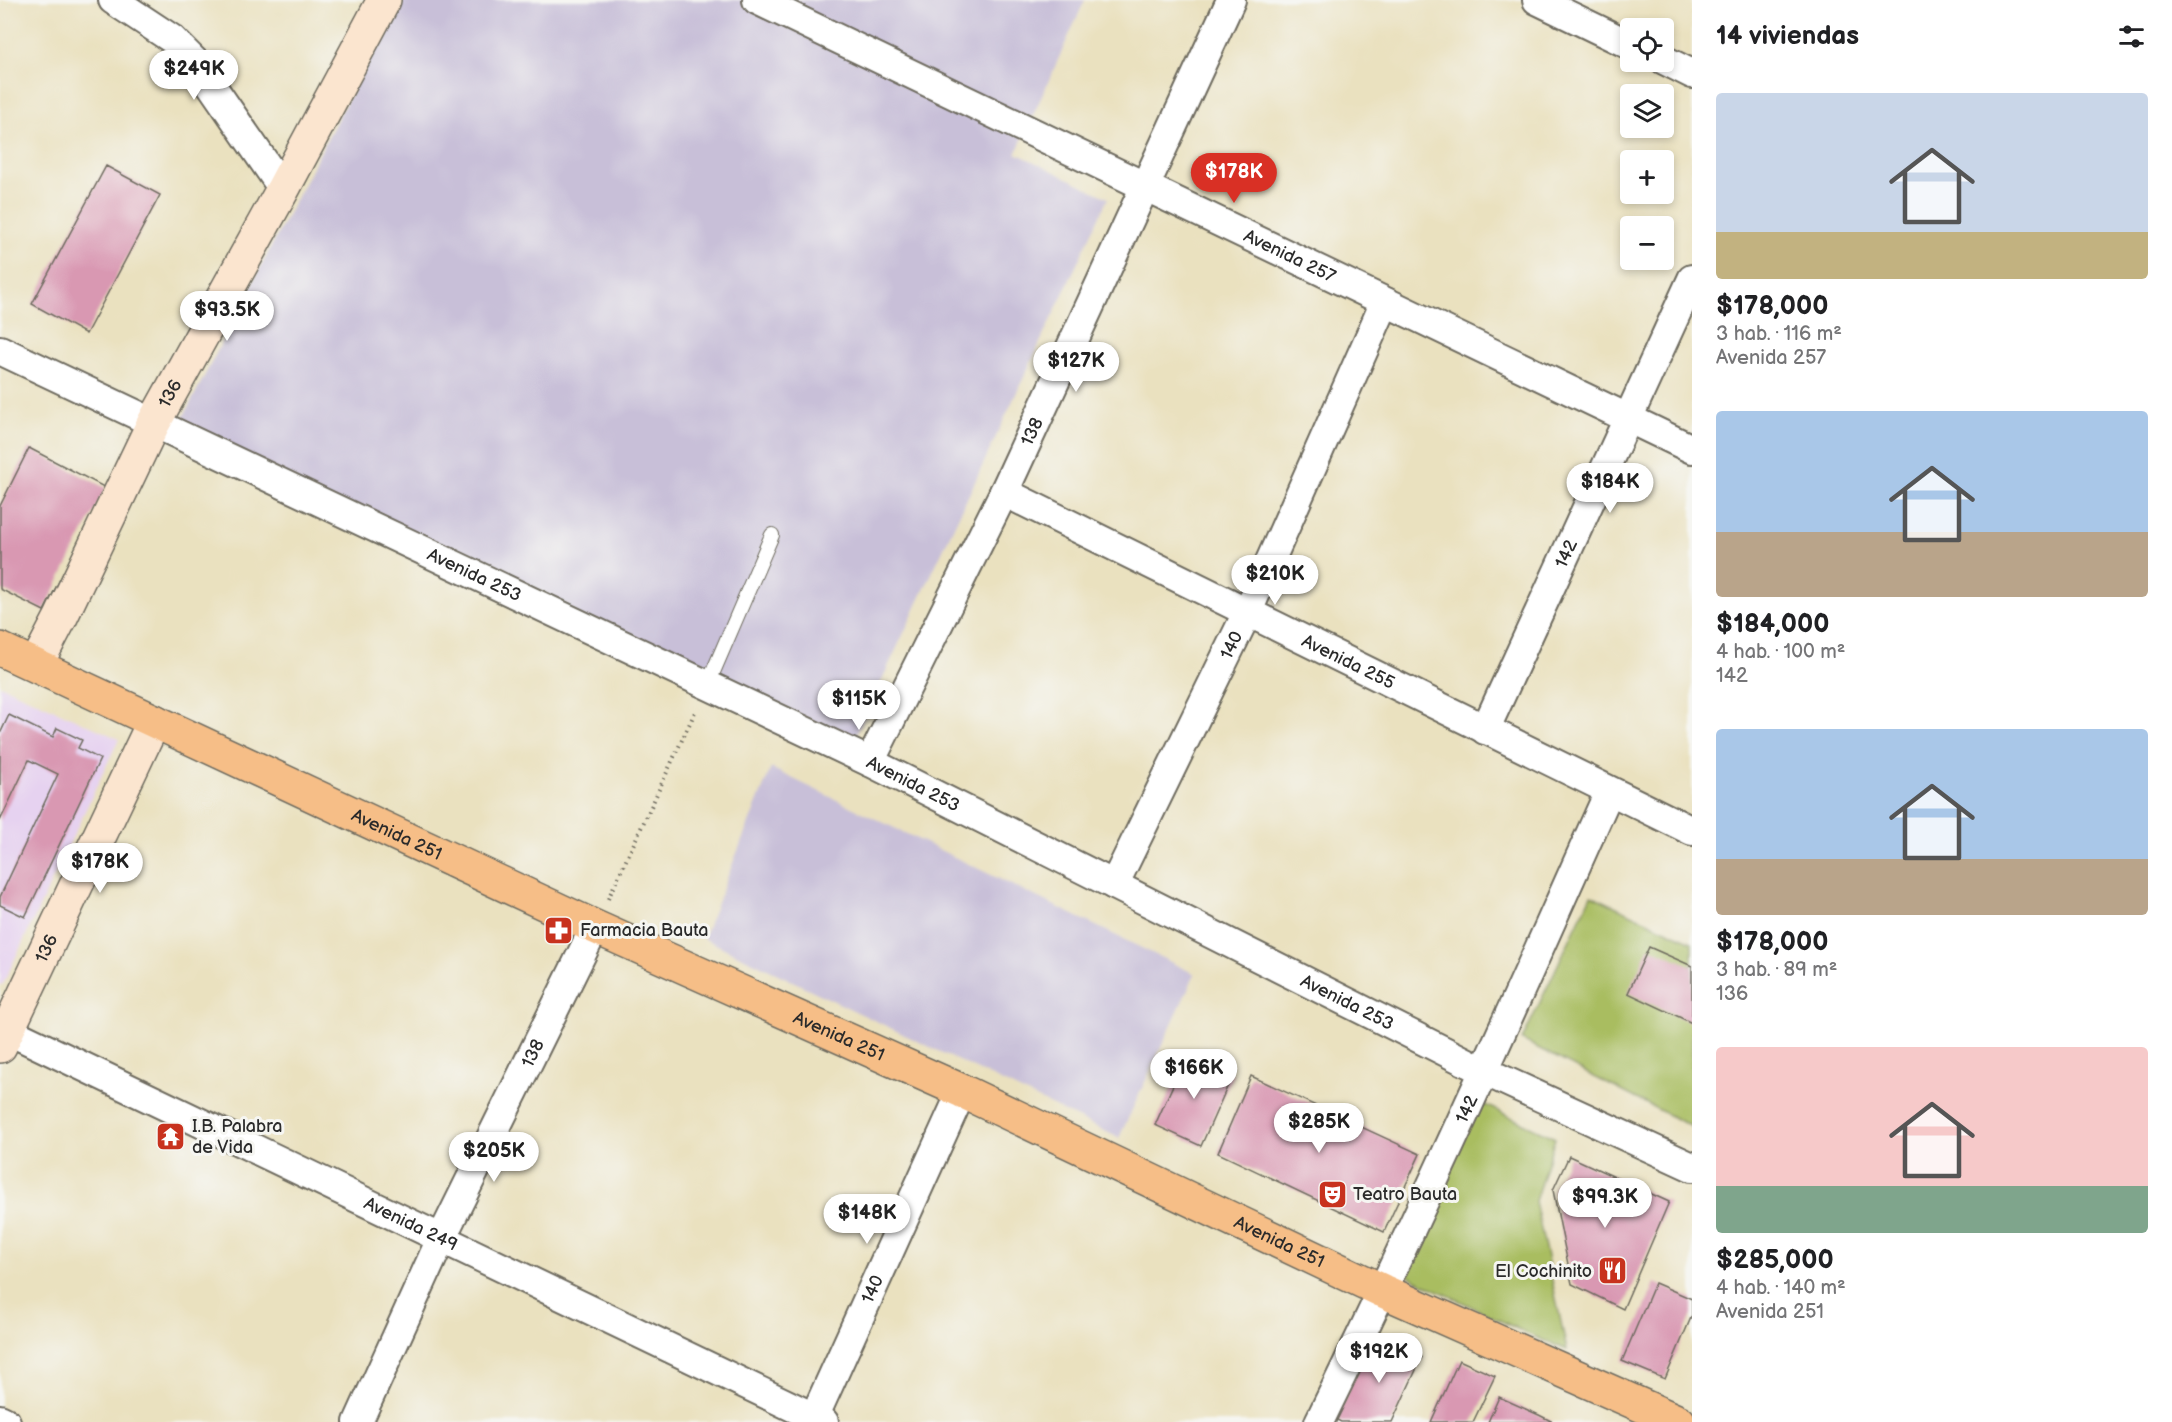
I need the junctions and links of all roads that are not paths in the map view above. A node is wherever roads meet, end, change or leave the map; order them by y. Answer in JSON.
{"nodes":[{"id":1,"x":113,"y":0,"type":"edge"},
{"id":2,"x":384,"y":0,"type":"edge"},
{"id":3,"x":757,"y":0,"type":"edge"},
{"id":4,"x":1231,"y":0,"type":"edge"},
{"id":5,"x":1537,"y":0,"type":"edge"},
{"id":6,"x":1620,"y":40,"type":"edge"},
{"id":7,"x":1674,"y":65,"type":"edge"},
{"id":8,"x":1692,"y":74,"type":"edge"},
{"id":9,"x":1146,"y":188,"type":"junction"},
{"id":10,"x":282,"y":189,"type":"junction"},
{"id":11,"x":1692,"y":279,"type":"edge"},
{"id":12,"x":1385,"y":302,"type":"junction"},
{"id":13,"x":0,"y":350,"type":"edge"},
{"id":14,"x":1629,"y":419,"type":"junction"},
{"id":15,"x":153,"y":423,"type":"junction"},
{"id":16,"x":1692,"y":449,"type":"edge"},
{"id":17,"x":1004,"y":492,"type":"junction"},
{"id":18,"x":772,"y":535,"type":"dead end"},
{"id":19,"x":1248,"y":610,"type":"junction"},
{"id":20,"x":0,"y":649,"type":"edge"},
{"id":21,"x":36,"y":665,"type":"junction"},
{"id":22,"x":707,"y":686,"type":"junction"},
{"id":23,"x":154,"y":721,"type":"junction"},
{"id":24,"x":1485,"y":730,"type":"junction"},
{"id":25,"x":870,"y":762,"type":"junction"},
{"id":26,"x":1609,"y":792,"type":"junction"},
{"id":27,"x":1692,"y":831,"type":"edge"},
{"id":28,"x":1114,"y":885,"type":"junction"},
{"id":29,"x":595,"y":927,"type":"junction"},
{"id":30,"x":2,"y":1034,"type":"edge"},
{"id":31,"x":1484,"y":1071,"type":"junction"},
{"id":32,"x":962,"y":1091,"type":"junction"},
{"id":33,"x":1692,"y":1167,"type":"edge"},
{"id":34,"x":441,"y":1239,"type":"junction"},
{"id":35,"x":1383,"y":1291,"type":"junction"},
{"id":36,"x":0,"y":1419,"type":"edge"},
{"id":37,"x":817,"y":1420,"type":"edge"},
{"id":38,"x":6,"y":1422,"type":"edge"},
{"id":39,"x":358,"y":1422,"type":"edge"},
{"id":40,"x":1319,"y":1422,"type":"edge"},
{"id":41,"x":1679,"y":1422,"type":"edge"}],
"edges":[{"from":1,"to":10,"type":"street"},
{"from":2,"to":10,"type":"street","name":"136"},
{"from":3,"to":9,"type":"street","name":"Avenida 257"},
{"from":4,"to":9,"type":"street","name":"138"},
{"from":5,"to":6,"type":"street"},
{"from":7,"to":8,"type":"street"},
{"from":9,"to":12,"type":"street","name":"Avenida 257"},
{"from":9,"to":17,"type":"street","name":"138"},
{"from":10,"to":15,"type":"street","name":"136"},
{"from":11,"to":14,"type":"street","name":"142"},
{"from":12,"to":14,"type":"street","name":"Avenida 257"},
{"from":12,"to":19,"type":"street","name":"140"},
{"from":13,"to":15,"type":"street","name":"Avenida 253"},
{"from":14,"to":16,"type":"street","name":"Avenida 257"},
{"from":14,"to":24,"type":"street","name":"142"},
{"from":15,"to":21,"type":"street","name":"136"},
{"from":15,"to":22,"type":"street","name":"Avenida 253"},
{"from":17,"to":19,"type":"street","name":"Avenida 255"},
{"from":17,"to":25,"type":"street","name":"138"},
{"from":18,"to":22,"type":"lane"},
{"from":19,"to":24,"type":"street","name":"Avenida 255"},
{"from":19,"to":28,"type":"street","name":"140"},
{"from":20,"to":21,"type":"main road","name":"Avenida 251"},
{"from":21,"to":23,"type":"main road","name":"Avenida 251"},
{"from":22,"to":25,"type":"street","name":"Avenida 253"},
{"from":23,"to":29,"type":"main road","name":"Avenida 251"},
{"from":23,"to":30,"type":"street","name":"136"},
{"from":24,"to":26,"type":"street","name":"Avenida 255"},
{"from":25,"to":28,"type":"street","name":"Avenida 253"},
{"from":26,"to":27,"type":"street","name":"Avenida 255"},
{"from":26,"to":31,"type":"street","name":"142"},
{"from":28,"to":31,"type":"street","name":"Avenida 253"},
{"from":29,"to":32,"type":"main road","name":"Avenida 251"},
{"from":29,"to":34,"type":"street","name":"138"},
{"from":30,"to":34,"type":"street","name":"Avenida 249"},
{"from":31,"to":33,"type":"street","name":"Avenida 253"},
{"from":31,"to":35,"type":"street","name":"142"},
{"from":32,"to":35,"type":"main road","name":"Avenida 251"},
{"from":32,"to":37,"type":"street","name":"140"},
{"from":34,"to":37,"type":"street","name":"Avenida 249"},
{"from":34,"to":39,"type":"street","name":"138"},
{"from":35,"to":40,"type":"street","name":"142"},
{"from":35,"to":41,"type":"main road","name":"Avenida 251"},
{"from":36,"to":38,"type":"street"}]}
